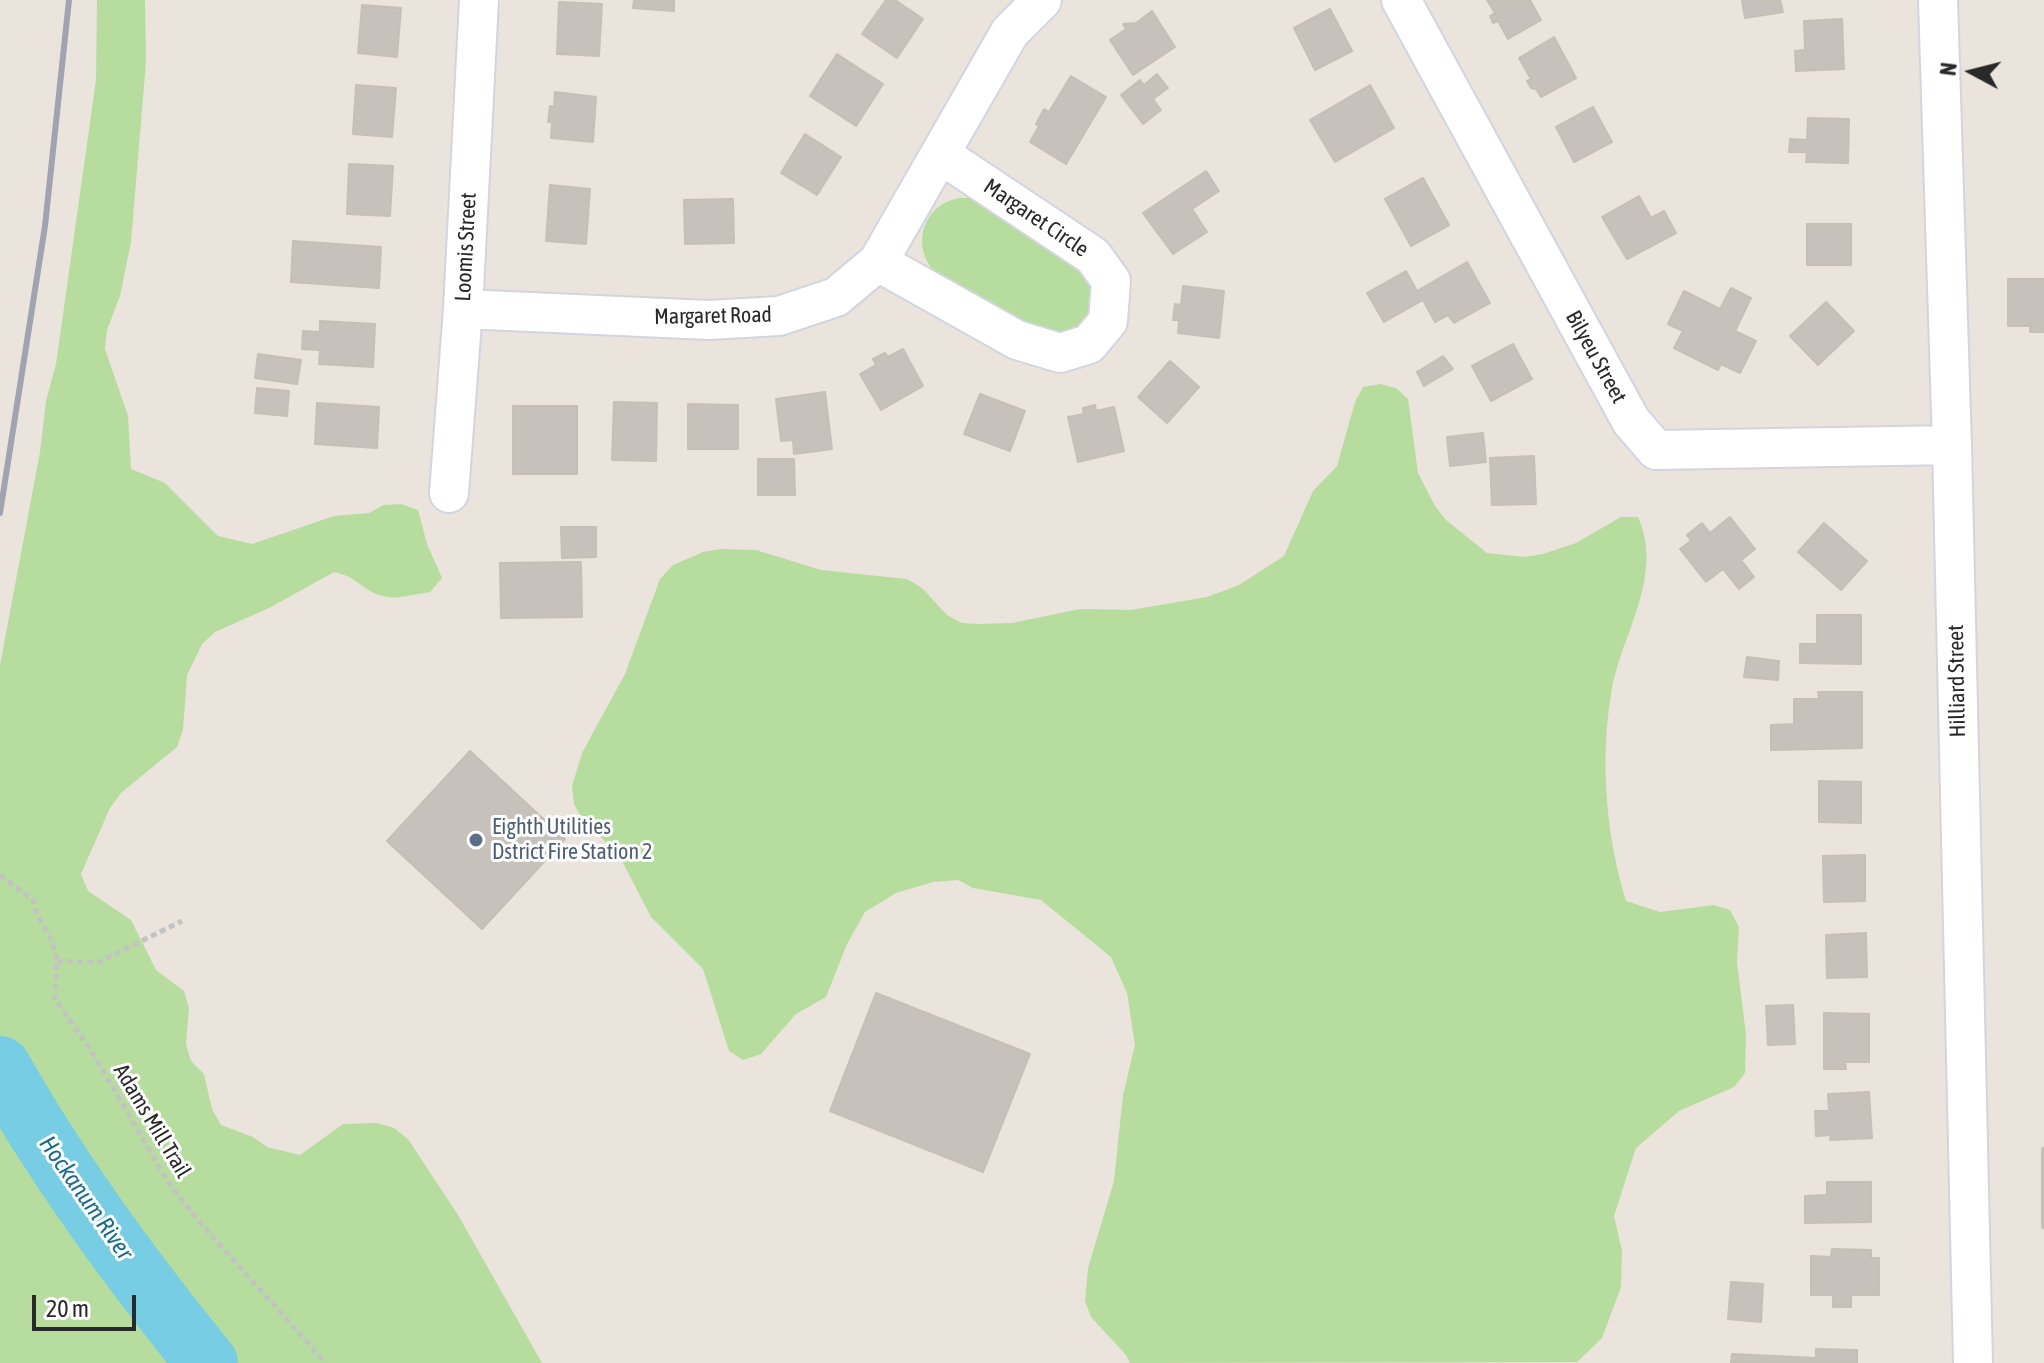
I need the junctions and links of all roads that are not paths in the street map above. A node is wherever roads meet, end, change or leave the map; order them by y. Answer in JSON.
{"nodes":[{"id":1,"x":479,"y":0,"type":"edge"},
{"id":2,"x":1042,"y":0,"type":"edge"},
{"id":3,"x":1401,"y":0,"type":"edge"},
{"id":4,"x":1938,"y":0,"type":"edge"},
{"id":5,"x":940,"y":154,"type":"junction"},
{"id":6,"x":878,"y":262,"type":"junction"},
{"id":7,"x":463,"y":309,"type":"junction"},
{"id":8,"x":1952,"y":445,"type":"junction"},
{"id":9,"x":449,"y":493,"type":"dead end"},
{"id":10,"x":1973,"y":1363,"type":"edge"}],
"edges":[{"from":1,"to":7,"type":"street","name":"Loomis Street"},
{"from":2,"to":5,"type":"street","name":"Margaret Road"},
{"from":3,"to":8,"type":"street","name":"Bilyeu Street"},
{"from":4,"to":8,"type":"street","name":"Hilliard Street"},
{"from":5,"to":6,"type":"street","name":"Margaret Road"},
{"from":5,"to":6,"type":"street","name":"Margaret Circle"},
{"from":6,"to":7,"type":"street","name":"Margaret Road"},
{"from":7,"to":9,"type":"street","name":"Loomis Street"},
{"from":8,"to":10,"type":"street","name":"Hilliard Street"}]}
